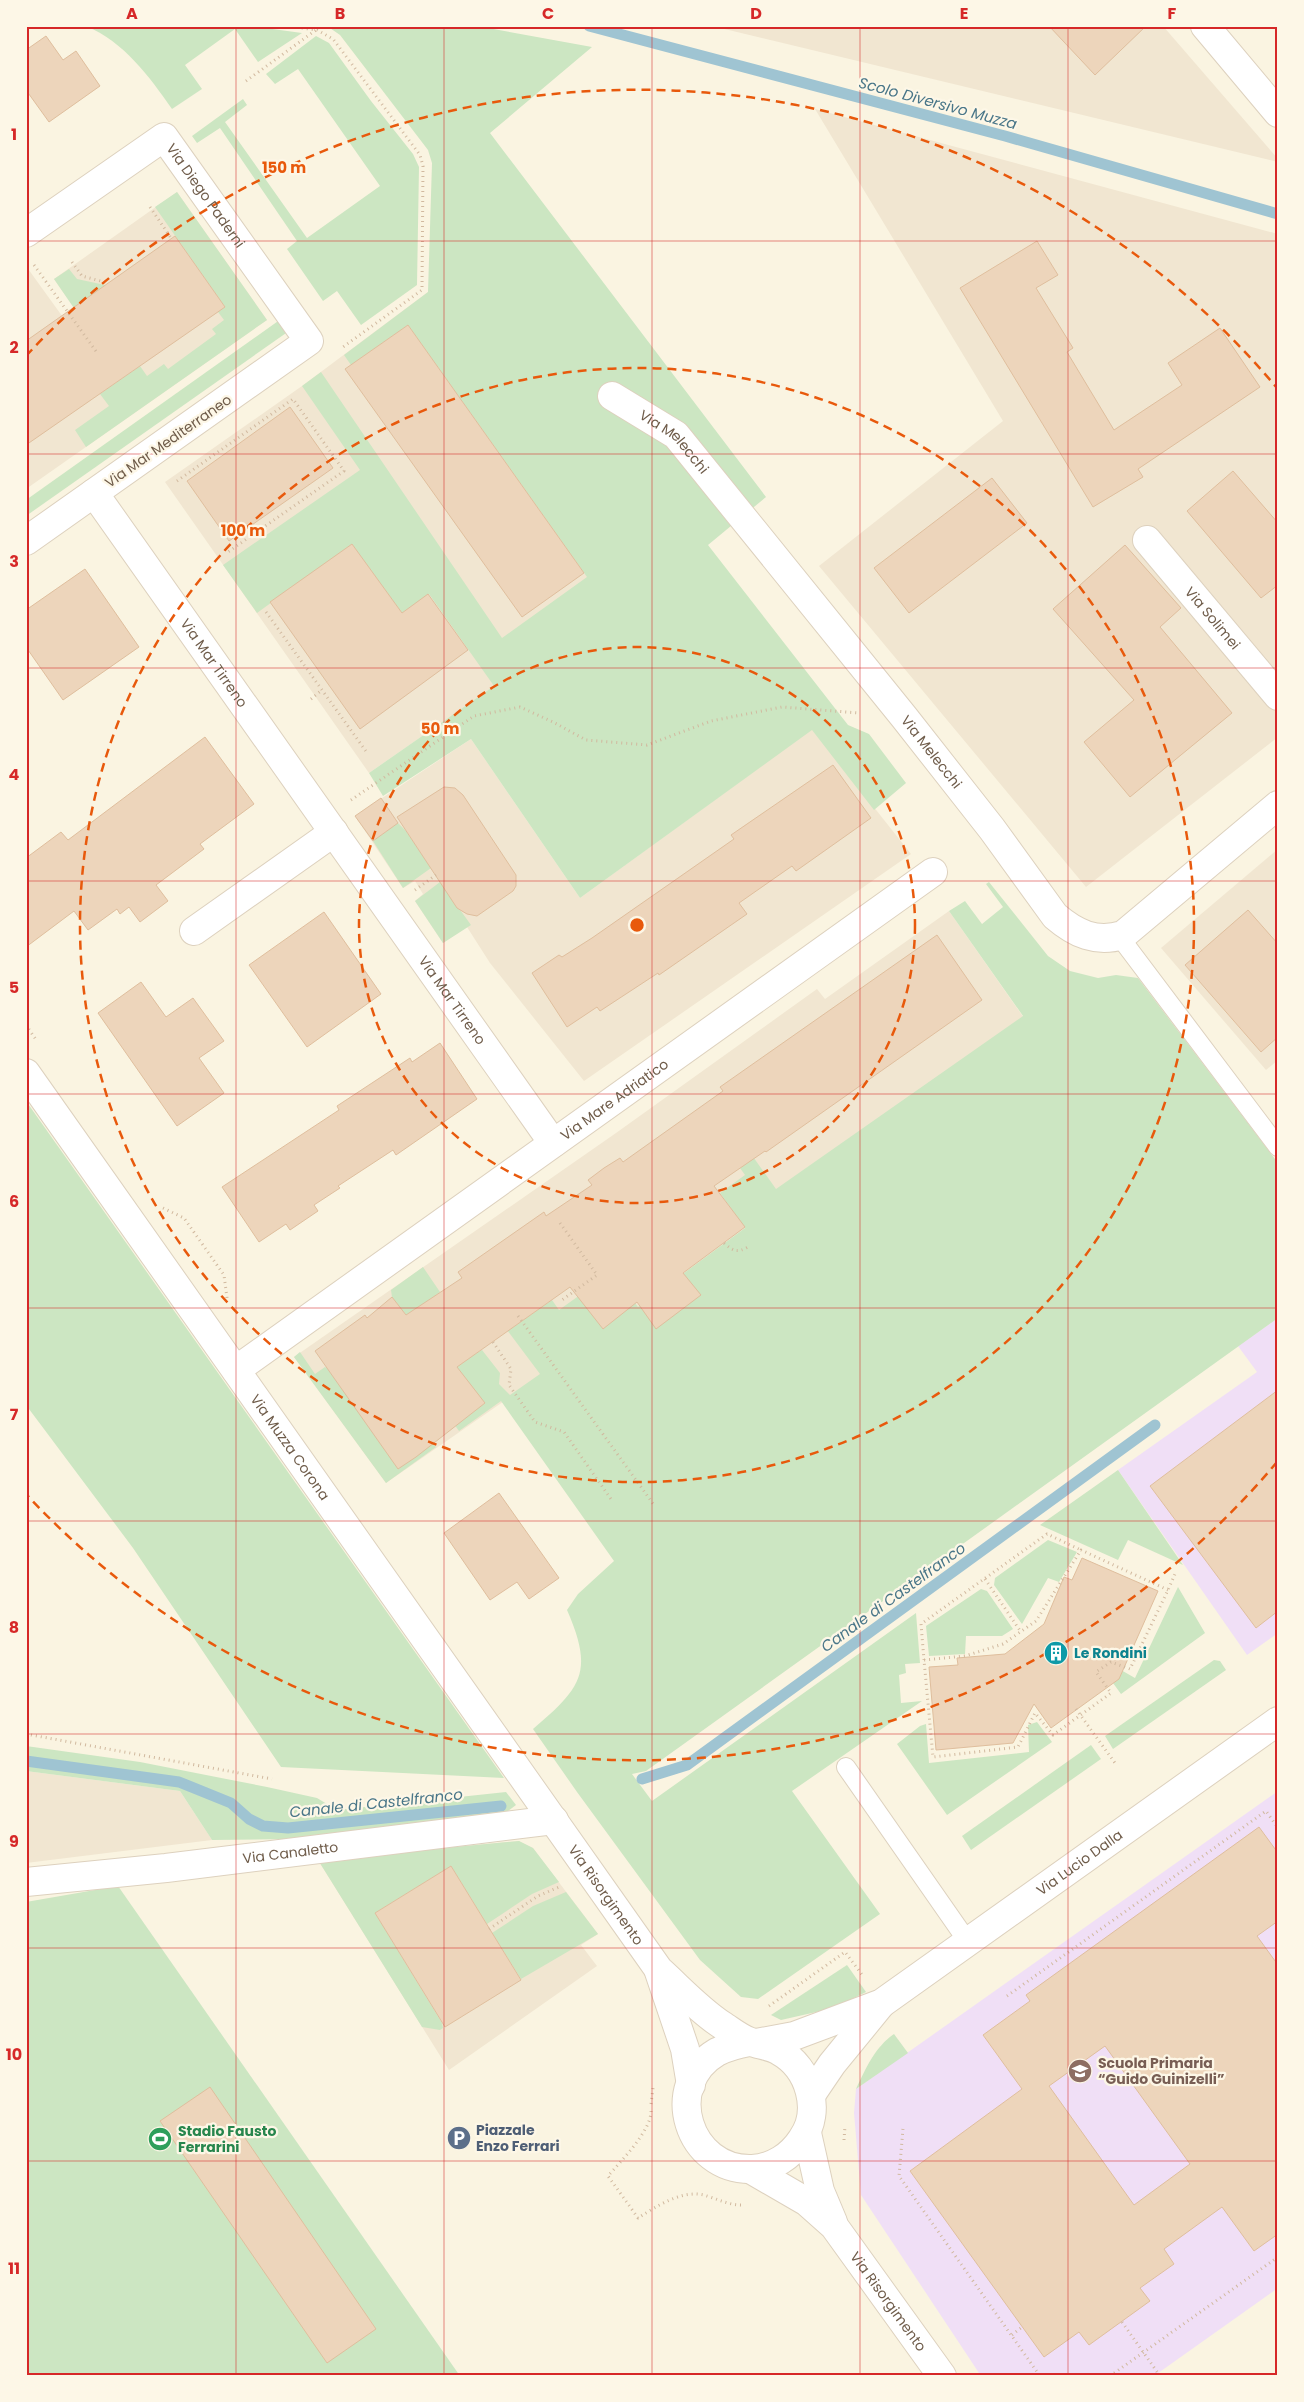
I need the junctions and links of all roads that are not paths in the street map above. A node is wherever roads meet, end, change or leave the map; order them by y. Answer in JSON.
{"nodes":[{"id":1,"x":1205,"y":26,"type":"edge"},
{"id":2,"x":1278,"y":113,"type":"edge"},
{"id":3,"x":26,"y":233,"type":"edge"},
{"id":4,"x":309,"y":341,"type":"joint"},
{"id":5,"x":612,"y":396,"type":"dead end"},
{"id":6,"x":94,"y":493,"type":"junction"},
{"id":7,"x":1146,"y":540,"type":"dead end"},
{"id":8,"x":26,"y":541,"type":"edge"},
{"id":9,"x":1278,"y":696,"type":"edge"},
{"id":10,"x":1278,"y":805,"type":"edge"},
{"id":11,"x":329,"y":825,"type":"junction"},
{"id":12,"x":933,"y":872,"type":"dead end"},
{"id":13,"x":194,"y":931,"type":"dead end"},
{"id":14,"x":1119,"y":936,"type":"junction"},
{"id":15,"x":26,"y":1073,"type":"edge"},
{"id":16,"x":553,"y":1143,"type":"junction"},
{"id":17,"x":1278,"y":1147,"type":"edge"},
{"id":18,"x":236,"y":1370,"type":"junction"},
{"id":19,"x":1278,"y":1722,"type":"edge"},
{"id":20,"x":846,"y":1767,"type":"dead end"},
{"id":21,"x":554,"y":1820,"type":"junction"},
{"id":22,"x":26,"y":1882,"type":"edge"},
{"id":23,"x":968,"y":1942,"type":"junction"},
{"id":24,"x":659,"y":1970,"type":"junction"},
{"id":25,"x":882,"y":2003,"type":"junction"},
{"id":26,"x":753,"y":2043,"type":"junction"},
{"id":27,"x":691,"y":2085,"type":"junction"},
{"id":28,"x":811,"y":2095,"type":"junction"},
{"id":29,"x":806,"y":2133,"type":"junction"},
{"id":30,"x":750,"y":2169,"type":"junction"},
{"id":31,"x":834,"y":2226,"type":"junction"},
{"id":32,"x":942,"y":2376,"type":"edge"}],
"edges":[{"from":1,"to":2,"type":"street"},
{"from":3,"to":4,"type":"street","name":"Via Diego Paderni"},
{"from":4,"to":6,"type":"street","name":"Via Mar Mediterraneo"},
{"from":5,"to":14,"type":"street","name":"Via Melecchi"},
{"from":6,"to":8,"type":"street","name":"Via Mar Mediterraneo"},
{"from":6,"to":11,"type":"street","name":"Via Mar Tirreno"},
{"from":7,"to":9,"type":"street","name":"Via Solimei"},
{"from":10,"to":14,"type":"street"},
{"from":11,"to":13,"type":"street"},
{"from":11,"to":16,"type":"street","name":"Via Mar Tirreno"},
{"from":12,"to":16,"type":"street","name":"Via Mare Adriatico"},
{"from":14,"to":17,"type":"lane"},
{"from":15,"to":18,"type":"street","name":"Via Muzza Corona"},
{"from":16,"to":18,"type":"street","name":"Via Mare Adriatico"},
{"from":18,"to":21,"type":"street","name":"Via Muzza Corona"},
{"from":19,"to":23,"type":"street","name":"Via Lucio Dalla"},
{"from":20,"to":23,"type":"lane"},
{"from":21,"to":22,"type":"street","name":"Via Canaletto"},
{"from":21,"to":24,"type":"street","name":"Via Risorgimento"},
{"from":23,"to":25,"type":"street","name":"Via Lucio Dalla"},
{"from":24,"to":26,"type":"street","name":"Via Risorgimento"},
{"from":24,"to":27,"type":"street","name":"Via Risorgimento"},
{"from":25,"to":26,"type":"street","name":"Via Lucio Dalla"},
{"from":25,"to":28,"type":"street","name":"Via Lucio Dalla"},
{"from":26,"to":27,"type":"street","name":"Via Risorgimento"},
{"from":26,"to":28,"type":"street","name":"Via Risorgimento"},
{"from":27,"to":30,"type":"street","name":"Via Risorgimento"},
{"from":28,"to":29,"type":"street","name":"Via Risorgimento"},
{"from":29,"to":30,"type":"street","name":"Via Risorgimento"},
{"from":29,"to":31,"type":"street","name":"Via Risorgimento"},
{"from":30,"to":31,"type":"street","name":"Via Risorgimento"},
{"from":31,"to":32,"type":"street","name":"Via Risorgimento"}]}
